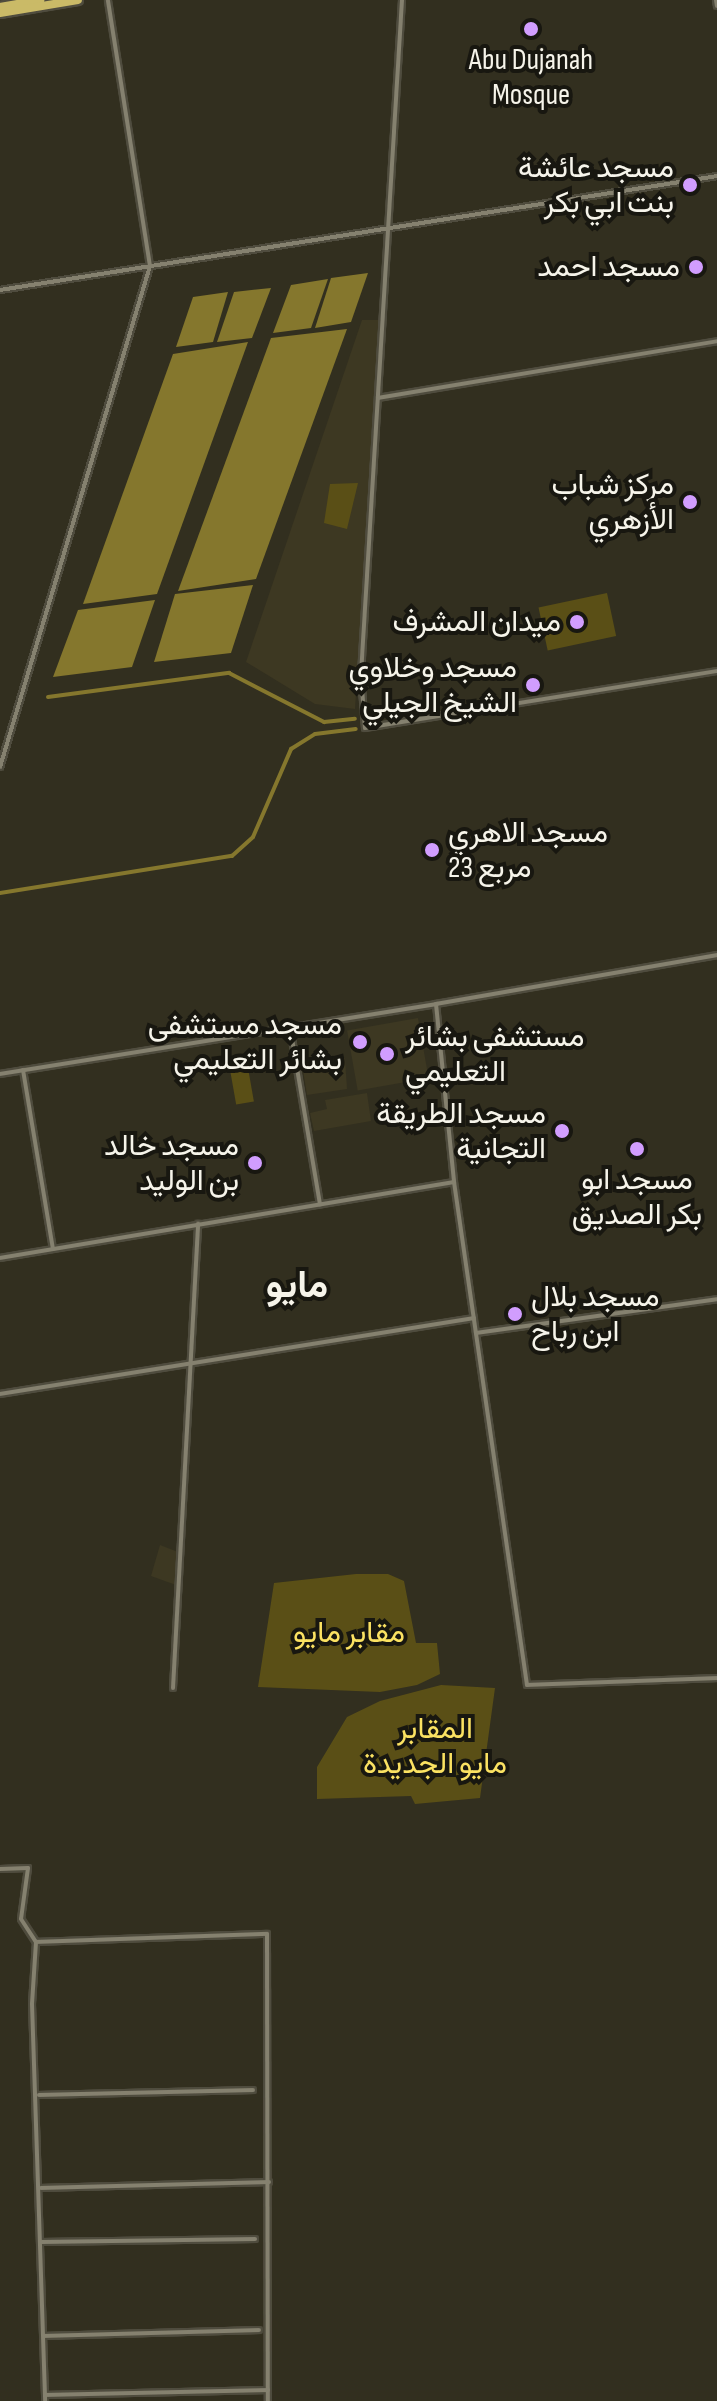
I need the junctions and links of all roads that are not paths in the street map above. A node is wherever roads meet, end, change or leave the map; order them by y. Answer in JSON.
{"nodes":[{"id":1,"x":40,"y":0,"type":"edge"},
{"id":2,"x":78,"y":0,"type":"edge"},
{"id":3,"x":108,"y":0,"type":"edge"},
{"id":4,"x":402,"y":0,"type":"edge"},
{"id":5,"x":716,"y":0,"type":"edge"},
{"id":6,"x":717,"y":6,"type":"edge"},
{"id":7,"x":0,"y":7,"type":"edge"},
{"id":8,"x":0,"y":13,"type":"edge"},
{"id":9,"x":717,"y":176,"type":"edge"},
{"id":10,"x":390,"y":229,"type":"junction"},
{"id":11,"x":381,"y":230,"type":"junction"},
{"id":12,"x":388,"y":236,"type":"junction"},
{"id":13,"x":150,"y":266,"type":"junction"},
{"id":14,"x":0,"y":290,"type":"edge"},
{"id":15,"x":717,"y":341,"type":"edge"},
{"id":16,"x":378,"y":398,"type":"junction"},
{"id":17,"x":717,"y":671,"type":"edge"},
{"id":18,"x":0,"y":767,"type":"edge"},
{"id":19,"x":717,"y":955,"type":"edge"},
{"id":20,"x":436,"y":1004,"type":"junction"},
{"id":21,"x":290,"y":1027,"type":"junction"},
{"id":22,"x":23,"y":1070,"type":"junction"},
{"id":23,"x":0,"y":1074,"type":"edge"},
{"id":24,"x":454,"y":1182,"type":"junction"},
{"id":25,"x":320,"y":1204,"type":"junction"},
{"id":26,"x":198,"y":1224,"type":"junction"},
{"id":27,"x":53,"y":1249,"type":"junction"},
{"id":28,"x":0,"y":1258,"type":"edge"},
{"id":29,"x":717,"y":1299,"type":"edge"},
{"id":30,"x":474,"y":1318,"type":"junction"},
{"id":31,"x":476,"y":1333,"type":"junction"},
{"id":32,"x":191,"y":1363,"type":"junction"},
{"id":33,"x":0,"y":1394,"type":"edge"},
{"id":34,"x":717,"y":1678,"type":"edge"},
{"id":35,"x":173,"y":1688,"type":"dead end"},
{"id":36,"x":0,"y":1869,"type":"edge"},
{"id":37,"x":36,"y":1942,"type":"junction"},
{"id":38,"x":253,"y":2090,"type":"dead end"},
{"id":39,"x":39,"y":2095,"type":"junction"},
{"id":40,"x":269,"y":2182,"type":"junction"},
{"id":41,"x":41,"y":2188,"type":"junction"},
{"id":42,"x":255,"y":2239,"type":"dead end"},
{"id":43,"x":42,"y":2242,"type":"junction"},
{"id":44,"x":259,"y":2330,"type":"dead end"},
{"id":45,"x":44,"y":2336,"type":"junction"},
{"id":46,"x":268,"y":2390,"type":"junction"},
{"id":47,"x":45,"y":2398,"type":"edge"},
{"id":48,"x":268,"y":2401,"type":"edge"}],
"edges":[{"from":1,"to":7,"type":"highway"},
{"from":2,"to":8,"type":"highway"},
{"from":3,"to":13,"type":"street"},
{"from":4,"to":10,"type":"street"},
{"from":5,"to":6,"type":"street"},
{"from":9,"to":10,"type":"street"},
{"from":10,"to":11,"type":"street"},
{"from":10,"to":12,"type":"street"},
{"from":11,"to":12,"type":"street"},
{"from":11,"to":13,"type":"street"},
{"from":12,"to":16,"type":"street"},
{"from":13,"to":14,"type":"street"},
{"from":13,"to":18,"type":"street"},
{"from":15,"to":16,"type":"street"},
{"from":16,"to":17,"type":"street"},
{"from":19,"to":20,"type":"street"},
{"from":20,"to":21,"type":"street"},
{"from":20,"to":24,"type":"street"},
{"from":21,"to":22,"type":"street"},
{"from":21,"to":25,"type":"street"},
{"from":22,"to":23,"type":"street"},
{"from":22,"to":27,"type":"street"},
{"from":24,"to":25,"type":"street"},
{"from":24,"to":30,"type":"street"},
{"from":25,"to":26,"type":"street"},
{"from":26,"to":27,"type":"street"},
{"from":26,"to":32,"type":"street"},
{"from":27,"to":28,"type":"street"},
{"from":29,"to":31,"type":"street"},
{"from":30,"to":31,"type":"street"},
{"from":30,"to":32,"type":"street"},
{"from":31,"to":34,"type":"street"},
{"from":32,"to":33,"type":"street"},
{"from":32,"to":35,"type":"street"},
{"from":36,"to":37,"type":"street"},
{"from":37,"to":39,"type":"street"},
{"from":37,"to":40,"type":"street"},
{"from":38,"to":39,"type":"street"},
{"from":39,"to":41,"type":"street"},
{"from":40,"to":41,"type":"street"},
{"from":40,"to":46,"type":"street"},
{"from":41,"to":43,"type":"street"},
{"from":42,"to":43,"type":"street"},
{"from":43,"to":45,"type":"street"},
{"from":44,"to":45,"type":"street"},
{"from":45,"to":47,"type":"street"},
{"from":46,"to":47,"type":"street"},
{"from":46,"to":48,"type":"street"}]}
